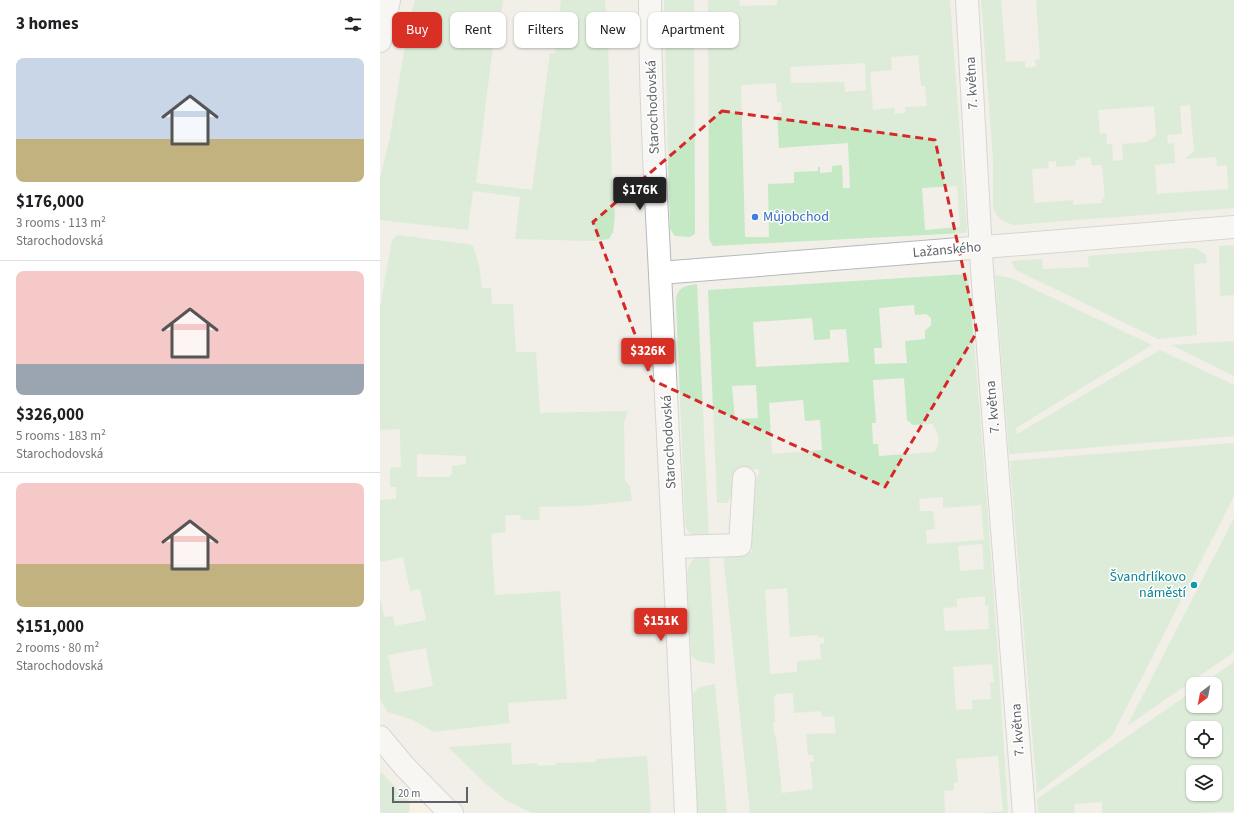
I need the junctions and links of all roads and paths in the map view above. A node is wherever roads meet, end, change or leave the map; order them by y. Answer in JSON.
{"nodes":[{"id":1,"x":389,"y":0,"type":"edge"},
{"id":2,"x":650,"y":0,"type":"edge"},
{"id":3,"x":967,"y":0,"type":"edge"},
{"id":4,"x":380,"y":41,"type":"edge"},
{"id":5,"x":1234,"y":228,"type":"edge"},
{"id":6,"x":982,"y":247,"type":"junction"},
{"id":7,"x":660,"y":274,"type":"junction"},
{"id":8,"x":744,"y":478,"type":"dead end"},
{"id":9,"x":674,"y":547,"type":"junction"},
{"id":10,"x":380,"y":737,"type":"edge"},
{"id":11,"x":452,"y":813,"type":"edge"},
{"id":12,"x":686,"y":813,"type":"edge"},
{"id":13,"x":1024,"y":813,"type":"edge"}],
"edges":[{"from":1,"to":4,"type":"street"},
{"from":2,"to":7,"type":"street","name":"Starochodovská"},
{"from":3,"to":6,"type":"street","name":"7. května"},
{"from":5,"to":6,"type":"street","name":"Lažanského"},
{"from":6,"to":7,"type":"street","name":"Lažanského"},
{"from":6,"to":13,"type":"street","name":"7. května"},
{"from":7,"to":9,"type":"street","name":"Starochodovská"},
{"from":8,"to":9,"type":"street"},
{"from":9,"to":12,"type":"street","name":"Starochodovská"},
{"from":10,"to":11,"type":"street"}]}
